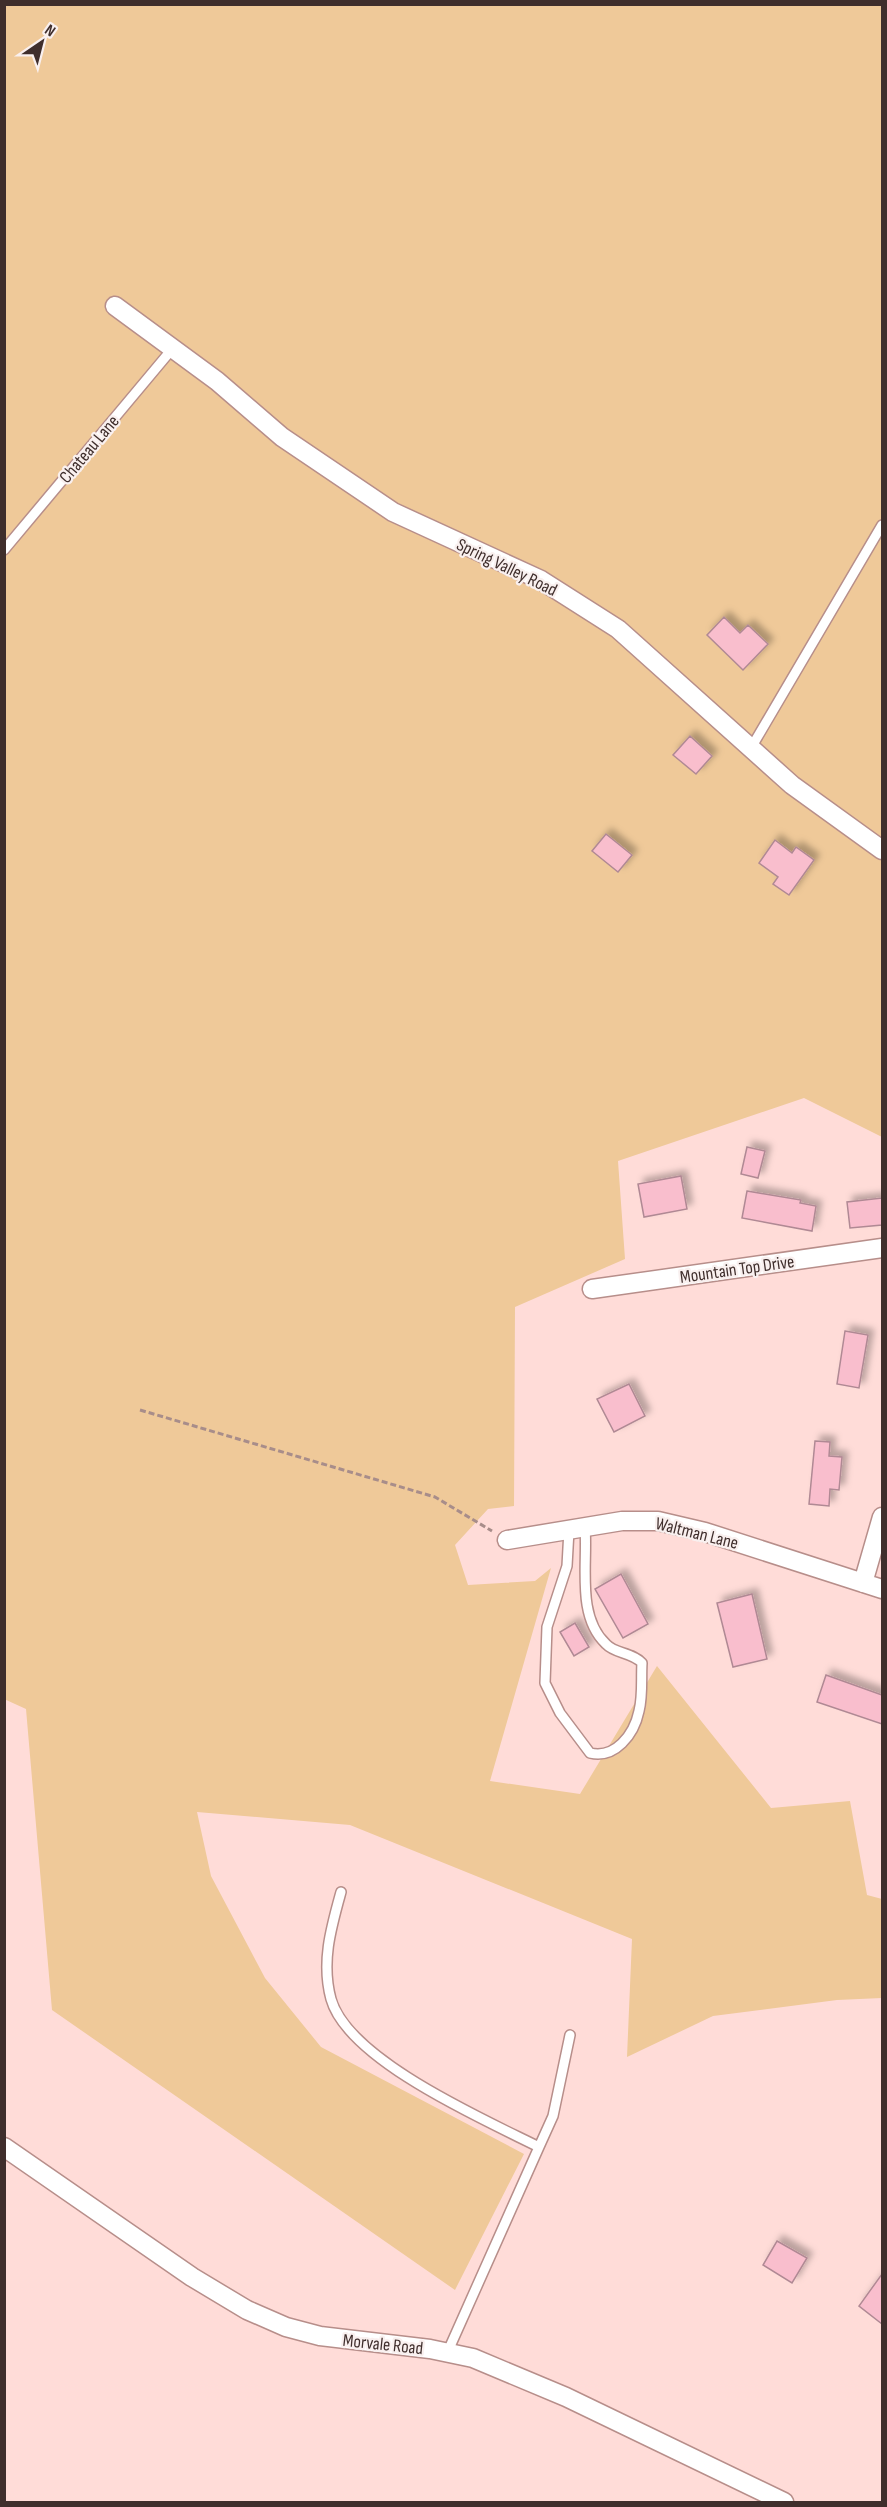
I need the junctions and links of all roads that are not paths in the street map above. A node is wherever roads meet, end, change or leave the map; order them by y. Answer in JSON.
{"nodes":[{"id":1,"x":115,"y":306,"type":"dead end"},
{"id":2,"x":173,"y":348,"type":"junction"},
{"id":3,"x":882,"y":525,"type":"edge"},
{"id":4,"x":4,"y":550,"type":"edge"},
{"id":5,"x":752,"y":748,"type":"junction"},
{"id":6,"x":882,"y":850,"type":"edge"},
{"id":7,"x":882,"y":1248,"type":"edge"},
{"id":8,"x":592,"y":1290,"type":"dead end"},
{"id":9,"x":882,"y":1517,"type":"edge"},
{"id":10,"x":577,"y":1529,"type":"junction"},
{"id":11,"x":507,"y":1540,"type":"road end"},
{"id":12,"x":863,"y":1583,"type":"junction"},
{"id":13,"x":882,"y":1589,"type":"edge"},
{"id":14,"x":341,"y":1892,"type":"dead end"},
{"id":15,"x":570,"y":2035,"type":"dead end"},
{"id":16,"x":4,"y":2147,"type":"edge"},
{"id":17,"x":539,"y":2147,"type":"junction"},
{"id":18,"x":448,"y":2351,"type":"junction"},
{"id":19,"x":784,"y":2502,"type":"edge"}],
"edges":[{"from":1,"to":2,"type":"street","name":"Spring Valley Road"},
{"from":2,"to":4,"type":"lane","name":"Chateau Lane"},
{"from":2,"to":5,"type":"street","name":"Spring Valley Road"},
{"from":3,"to":5,"type":"lane"},
{"from":5,"to":6,"type":"street","name":"Spring Valley Road"},
{"from":7,"to":8,"type":"street","name":"Mountain Top Drive"},
{"from":9,"to":12,"type":"street"},
{"from":10,"to":10,"type":"lane"},
{"from":10,"to":11,"type":"street","name":"Waltman Lane"},
{"from":10,"to":12,"type":"street","name":"Waltman Lane"},
{"from":12,"to":13,"type":"street","name":"Waltman Lane"},
{"from":14,"to":17,"type":"lane"},
{"from":15,"to":17,"type":"lane"},
{"from":16,"to":18,"type":"street","name":"Morvale Road"},
{"from":17,"to":18,"type":"lane"},
{"from":18,"to":19,"type":"street","name":"Morvale Road"}]}
